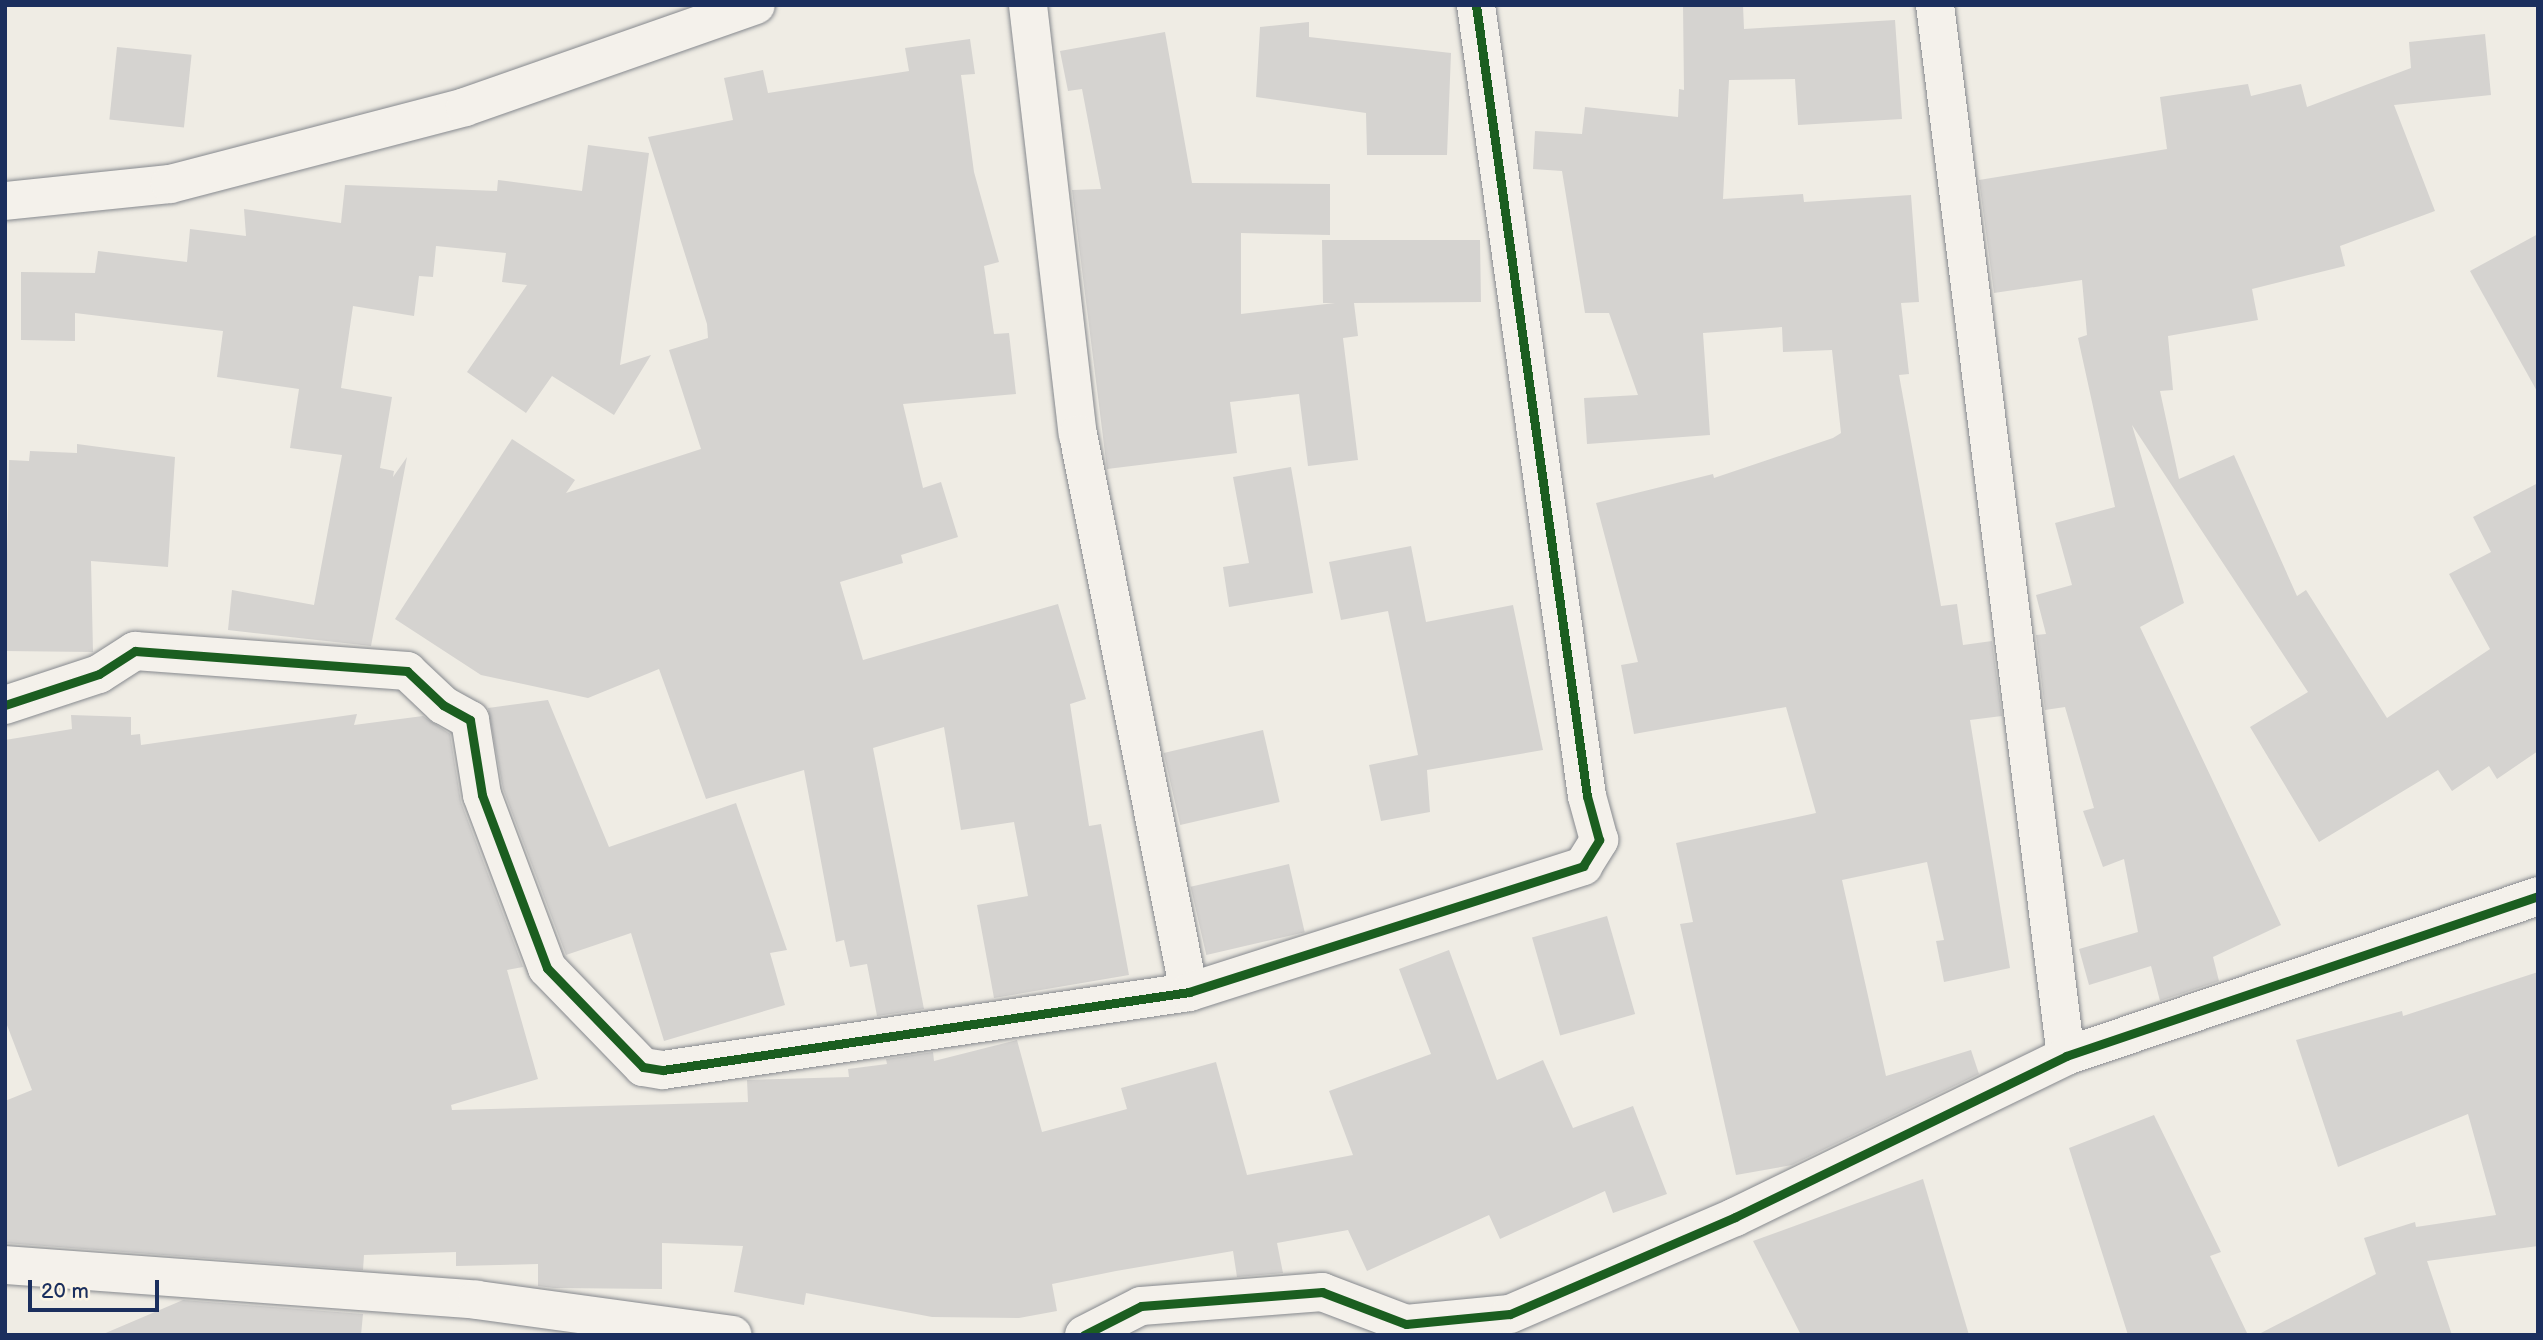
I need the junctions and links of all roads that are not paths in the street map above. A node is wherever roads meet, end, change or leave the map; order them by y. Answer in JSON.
{"nodes":[{"id":1,"x":756,"y":5,"type":"edge"},
{"id":2,"x":1028,"y":5,"type":"edge"},
{"id":3,"x":1476,"y":5,"type":"edge"},
{"id":4,"x":1935,"y":5,"type":"edge"},
{"id":5,"x":676,"y":18,"type":"edge"},
{"id":6,"x":5,"y":201,"type":"edge"},
{"id":7,"x":5,"y":705,"type":"edge"},
{"id":8,"x":2538,"y":896,"type":"edge"},
{"id":9,"x":1189,"y":992,"type":"junction"},
{"id":10,"x":2066,"y":1056,"type":"junction"},
{"id":11,"x":5,"y":1265,"type":"edge"},
{"id":12,"x":631,"y":1326,"type":"edge"},
{"id":13,"x":733,"y":1335,"type":"edge"},
{"id":14,"x":1084,"y":1335,"type":"edge"}],
"edges":[{"from":1,"to":5,"type":"street"},
{"from":2,"to":9,"type":"street"},
{"from":3,"to":9,"type":"street"},
{"from":4,"to":10,"type":"street"},
{"from":5,"to":6,"type":"street"},
{"from":7,"to":9,"type":"street"},
{"from":8,"to":10,"type":"street"},
{"from":10,"to":14,"type":"street"},
{"from":11,"to":12,"type":"street"},
{"from":12,"to":13,"type":"street"}]}
